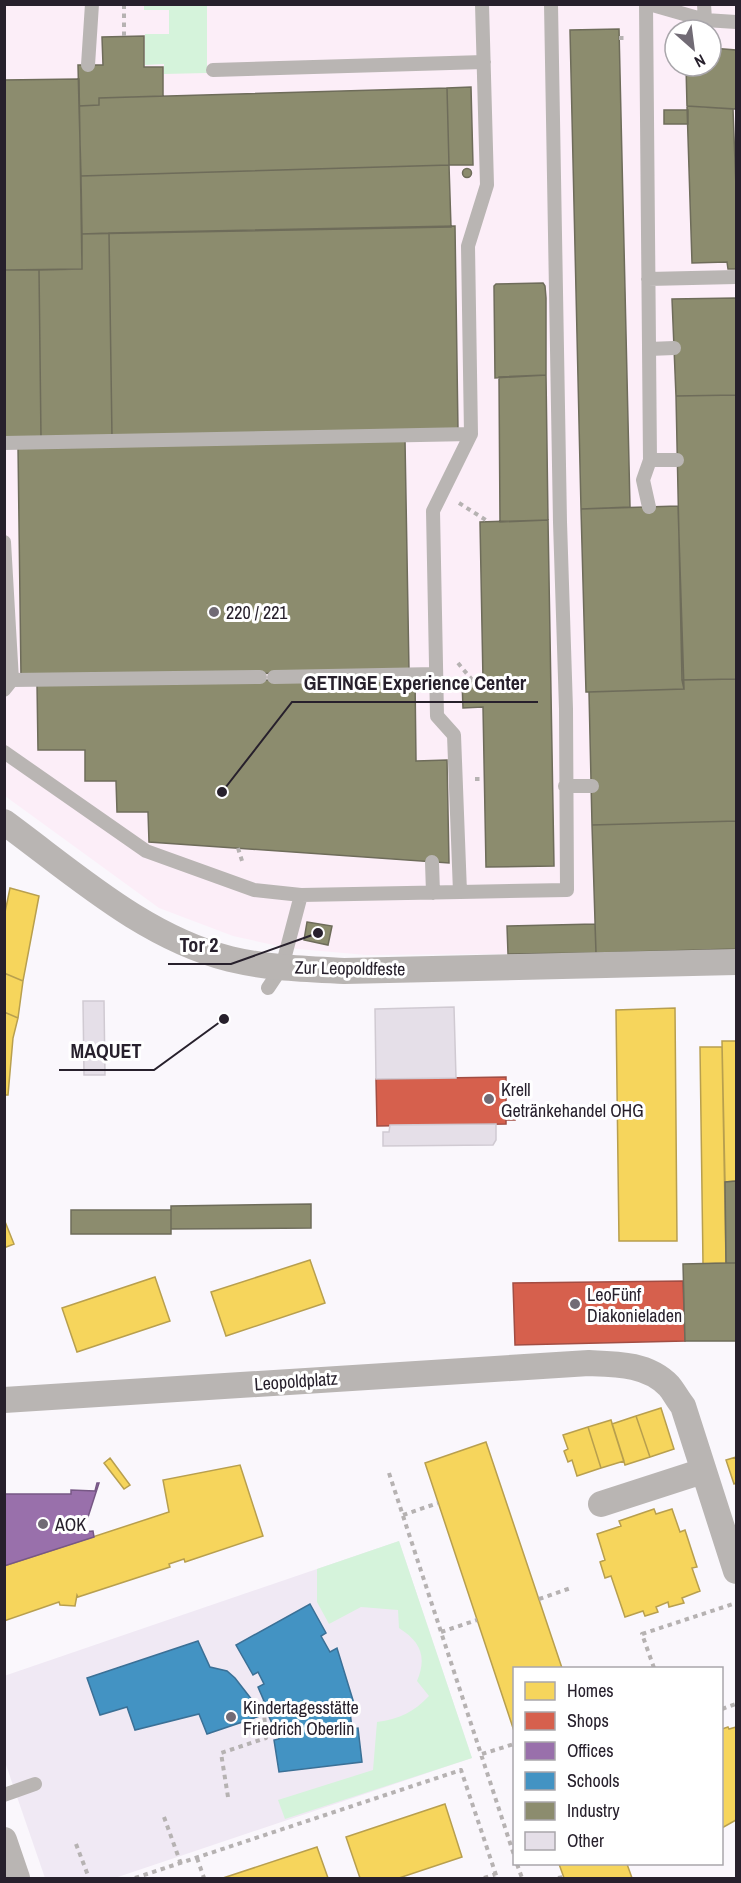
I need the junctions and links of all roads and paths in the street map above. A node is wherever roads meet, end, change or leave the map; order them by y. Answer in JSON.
{"nodes":[{"id":1,"x":92,"y":4,"type":"edge"},
{"id":2,"x":124,"y":4,"type":"edge"},
{"id":3,"x":482,"y":4,"type":"edge"},
{"id":4,"x":551,"y":4,"type":"edge"},
{"id":5,"x":648,"y":4,"type":"edge"},
{"id":6,"x":698,"y":18,"type":"edge"},
{"id":7,"x":124,"y":36,"type":"dead end"},
{"id":8,"x":484,"y":62,"type":"junction"},
{"id":9,"x":88,"y":65,"type":"dead end"},
{"id":10,"x":213,"y":70,"type":"dead end"},
{"id":11,"x":471,"y":119,"type":"dead end"},
{"id":12,"x":485,"y":119,"type":"junction"},
{"id":13,"x":736,"y":277,"type":"edge"},
{"id":14,"x":648,"y":279,"type":"junction"},
{"id":15,"x":674,"y":348,"type":"dead end"},
{"id":16,"x":649,"y":349,"type":"junction"},
{"id":17,"x":471,"y":434,"type":"junction"},
{"id":18,"x":4,"y":443,"type":"edge"},
{"id":19,"x":650,"y":460,"type":"junction"},
{"id":20,"x":677,"y":460,"type":"dead end"},
{"id":21,"x":443,"y":493,"type":"junction"},
{"id":22,"x":649,"y":507,"type":"dead end"},
{"id":23,"x":489,"y":522,"type":"dead end"},
{"id":24,"x":4,"y":542,"type":"edge"},
{"id":25,"x":436,"y":674,"type":"junction"},
{"id":26,"x":274,"y":676,"type":"dead end"},
{"id":27,"x":260,"y":677,"type":"dead end"},
{"id":28,"x":8,"y":685,"type":"edge"},
{"id":29,"x":4,"y":752,"type":"edge"},
{"id":30,"x":565,"y":786,"type":"junction"},
{"id":31,"x":592,"y":786,"type":"dead end"},
{"id":32,"x":4,"y":822,"type":"edge"},
{"id":33,"x":238,"y":848,"type":"dead end"},
{"id":34,"x":239,"y":856,"type":"dead end"},
{"id":35,"x":432,"y":862,"type":"dead end"},
{"id":36,"x":433,"y":892,"type":"junction"},
{"id":37,"x":460,"y":892,"type":"junction"},
{"id":38,"x":301,"y":895,"type":"junction"},
{"id":39,"x":736,"y":962,"type":"edge"},
{"id":40,"x":275,"y":978,"type":"junction"},
{"id":41,"x":4,"y":1400,"type":"edge"},
{"id":42,"x":703,"y":1471,"type":"junction"},
{"id":43,"x":390,"y":1473,"type":"dead end"},
{"id":44,"x":438,"y":1503,"type":"dead end"},
{"id":45,"x":601,"y":1504,"type":"dead end"},
{"id":46,"x":403,"y":1515,"type":"junction"},
{"id":47,"x":736,"y":1570,"type":"edge"},
{"id":48,"x":570,"y":1588,"type":"dead end"},
{"id":49,"x":538,"y":1599,"type":"dead end"},
{"id":50,"x":736,"y":1603,"type":"edge"},
{"id":51,"x":477,"y":1620,"type":"dead end"},
{"id":52,"x":441,"y":1632,"type":"junction"},
{"id":53,"x":654,"y":1667,"type":"edge"},
{"id":54,"x":264,"y":1713,"type":"dead end"},
{"id":55,"x":513,"y":1744,"type":"edge"},
{"id":56,"x":482,"y":1754,"type":"junction"},
{"id":57,"x":35,"y":1784,"type":"dead end"},
{"id":58,"x":4,"y":1795,"type":"edge"},
{"id":59,"x":228,"y":1797,"type":"dead end"},
{"id":60,"x":164,"y":1817,"type":"dead end"},
{"id":61,"x":4,"y":1840,"type":"edge"},
{"id":62,"x":76,"y":1844,"type":"dead end"},
{"id":63,"x":513,"y":1852,"type":"edge"},
{"id":64,"x":197,"y":1858,"type":"junction"},
{"id":65,"x":181,"y":1864,"type":"junction"},
{"id":66,"x":497,"y":1876,"type":"edge"},
{"id":67,"x":564,"y":1876,"type":"dead end"},
{"id":68,"x":17,"y":1878,"type":"edge"},
{"id":69,"x":89,"y":1878,"type":"edge"},
{"id":70,"x":135,"y":1878,"type":"edge"},
{"id":71,"x":204,"y":1878,"type":"edge"},
{"id":72,"x":484,"y":1878,"type":"edge"},
{"id":73,"x":558,"y":1878,"type":"edge"}],
"edges":[{"from":1,"to":9,"type":"lane"},
{"from":2,"to":7,"type":"path"},
{"from":3,"to":8,"type":"lane"},
{"from":4,"to":30,"type":"lane"},
{"from":5,"to":6,"type":"lane"},
{"from":5,"to":14,"type":"lane"},
{"from":8,"to":10,"type":"lane"},
{"from":8,"to":12,"type":"lane"},
{"from":11,"to":12,"type":"lane"},
{"from":12,"to":17,"type":"lane"},
{"from":13,"to":14,"type":"lane"},
{"from":14,"to":16,"type":"lane"},
{"from":15,"to":16,"type":"lane"},
{"from":16,"to":19,"type":"lane"},
{"from":17,"to":18,"type":"lane"},
{"from":17,"to":21,"type":"lane"},
{"from":19,"to":20,"type":"lane"},
{"from":19,"to":22,"type":"lane"},
{"from":21,"to":23,"type":"path"},
{"from":21,"to":25,"type":"lane"},
{"from":24,"to":28,"type":"lane"},
{"from":25,"to":26,"type":"lane"},
{"from":25,"to":37,"type":"lane"},
{"from":27,"to":28,"type":"lane"},
{"from":29,"to":38,"type":"lane"},
{"from":30,"to":31,"type":"lane"},
{"from":30,"to":37,"type":"lane"},
{"from":32,"to":40,"type":"street","name":"Zur Leopoldfeste"},
{"from":33,"to":34,"type":"path"},
{"from":35,"to":36,"type":"lane"},
{"from":36,"to":37,"type":"lane"},
{"from":36,"to":38,"type":"lane"},
{"from":38,"to":40,"type":"lane"},
{"from":39,"to":40,"type":"street","name":"Zur Leopoldfeste"},
{"from":41,"to":42,"type":"street","name":"Leopoldplatz"},
{"from":42,"to":45,"type":"street"},
{"from":42,"to":47,"type":"street","name":"Leopoldplatz"},
{"from":43,"to":46,"type":"path"},
{"from":44,"to":46,"type":"path"},
{"from":46,"to":52,"type":"path"},
{"from":48,"to":49,"type":"path"},
{"from":50,"to":53,"type":"path"},
{"from":51,"to":52,"type":"path"},
{"from":52,"to":56,"type":"path"},
{"from":54,"to":59,"type":"path"},
{"from":55,"to":56,"type":"path"},
{"from":56,"to":63,"type":"path"},
{"from":57,"to":58,"type":"lane"},
{"from":60,"to":65,"type":"path"},
{"from":61,"to":68,"type":"street"},
{"from":62,"to":69,"type":"path"},
{"from":64,"to":65,"type":"path"},
{"from":64,"to":66,"type":"path"},
{"from":64,"to":71,"type":"path"},
{"from":65,"to":70,"type":"path"},
{"from":66,"to":72,"type":"path"},
{"from":67,"to":73,"type":"path"}]}
